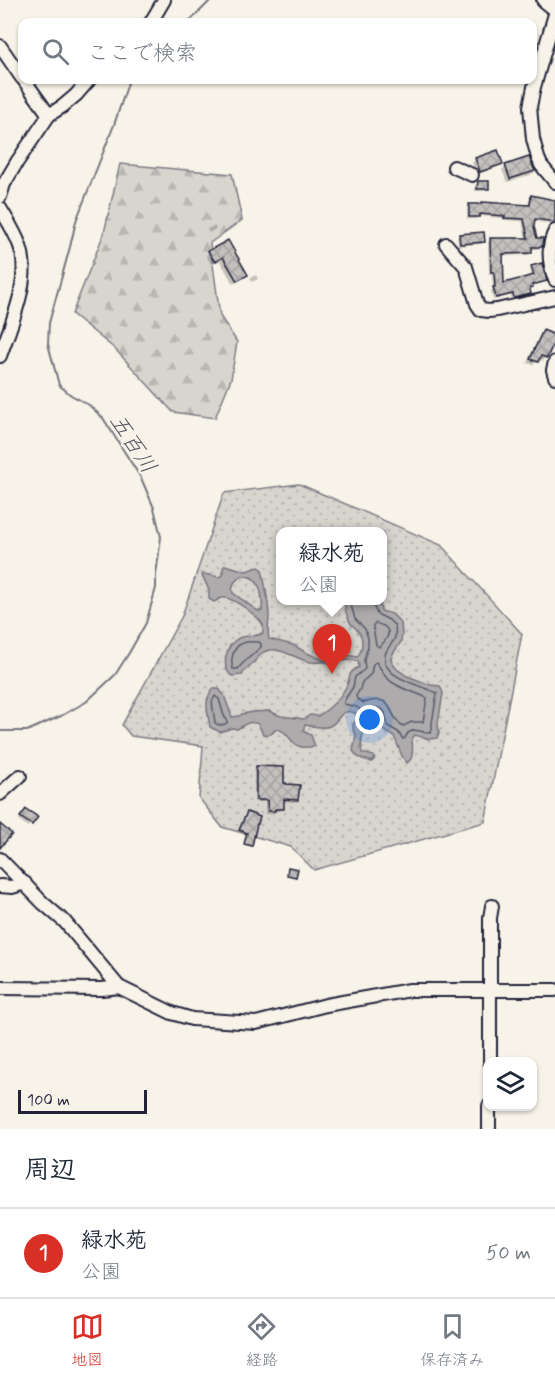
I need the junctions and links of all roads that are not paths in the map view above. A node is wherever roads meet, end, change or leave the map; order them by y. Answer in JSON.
{"nodes":[{"id":1,"x":164,"y":0,"type":"edge"},
{"id":2,"x":551,"y":5,"type":"edge"},
{"id":3,"x":153,"y":18,"type":"edge"},
{"id":4,"x":0,"y":46,"type":"edge"},
{"id":5,"x":18,"y":72,"type":"edge"},
{"id":6,"x":537,"y":73,"type":"edge"},
{"id":7,"x":27,"y":84,"type":"edge"},
{"id":8,"x":86,"y":84,"type":"edge"},
{"id":9,"x":535,"y":84,"type":"edge"},
{"id":10,"x":49,"y":115,"type":"junction"},
{"id":11,"x":454,"y":167,"type":"dead end"},
{"id":12,"x":472,"y":175,"type":"dead end"},
{"id":13,"x":555,"y":182,"type":"edge"},
{"id":14,"x":0,"y":197,"type":"edge"},
{"id":15,"x":0,"y":208,"type":"edge"},
{"id":16,"x":555,"y":231,"type":"edge"},
{"id":17,"x":446,"y":244,"type":"dead end"},
{"id":18,"x":555,"y":280,"type":"edge"},
{"id":19,"x":555,"y":297,"type":"edge"},
{"id":20,"x":0,"y":356,"type":"edge"},
{"id":21,"x":555,"y":362,"type":"edge"},
{"id":22,"x":555,"y":377,"type":"edge"},
{"id":23,"x":20,"y":776,"type":"dead end"},
{"id":24,"x":0,"y":794,"type":"edge"},
{"id":25,"x":0,"y":859,"type":"edge"},
{"id":26,"x":25,"y":884,"type":"junction"},
{"id":27,"x":0,"y":886,"type":"edge"},
{"id":28,"x":492,"y":906,"type":"dead end"},
{"id":29,"x":119,"y":987,"type":"junction"},
{"id":30,"x":0,"y":988,"type":"edge"},
{"id":31,"x":491,"y":990,"type":"junction"},
{"id":32,"x":555,"y":990,"type":"edge"},
{"id":33,"x":490,"y":1057,"type":"edge"},
{"id":34,"x":489,"y":1111,"type":"edge"},
{"id":35,"x":489,"y":1129,"type":"edge"}],
"edges":[{"from":1,"to":3,"type":"street"},
{"from":2,"to":6,"type":"street"},
{"from":4,"to":5,"type":"street"},
{"from":7,"to":10,"type":"street"},
{"from":8,"to":10,"type":"street"},
{"from":9,"to":13,"type":"street"},
{"from":10,"to":14,"type":"street"},
{"from":11,"to":12,"type":"street"},
{"from":15,"to":20,"type":"street"},
{"from":16,"to":18,"type":"street"},
{"from":17,"to":19,"type":"street"},
{"from":21,"to":22,"type":"street"},
{"from":23,"to":24,"type":"street"},
{"from":25,"to":26,"type":"street"},
{"from":26,"to":27,"type":"street"},
{"from":26,"to":29,"type":"street"},
{"from":28,"to":31,"type":"street"},
{"from":29,"to":30,"type":"street"},
{"from":29,"to":31,"type":"street"},
{"from":31,"to":32,"type":"street"},
{"from":31,"to":33,"type":"street"},
{"from":34,"to":35,"type":"street"}]}
